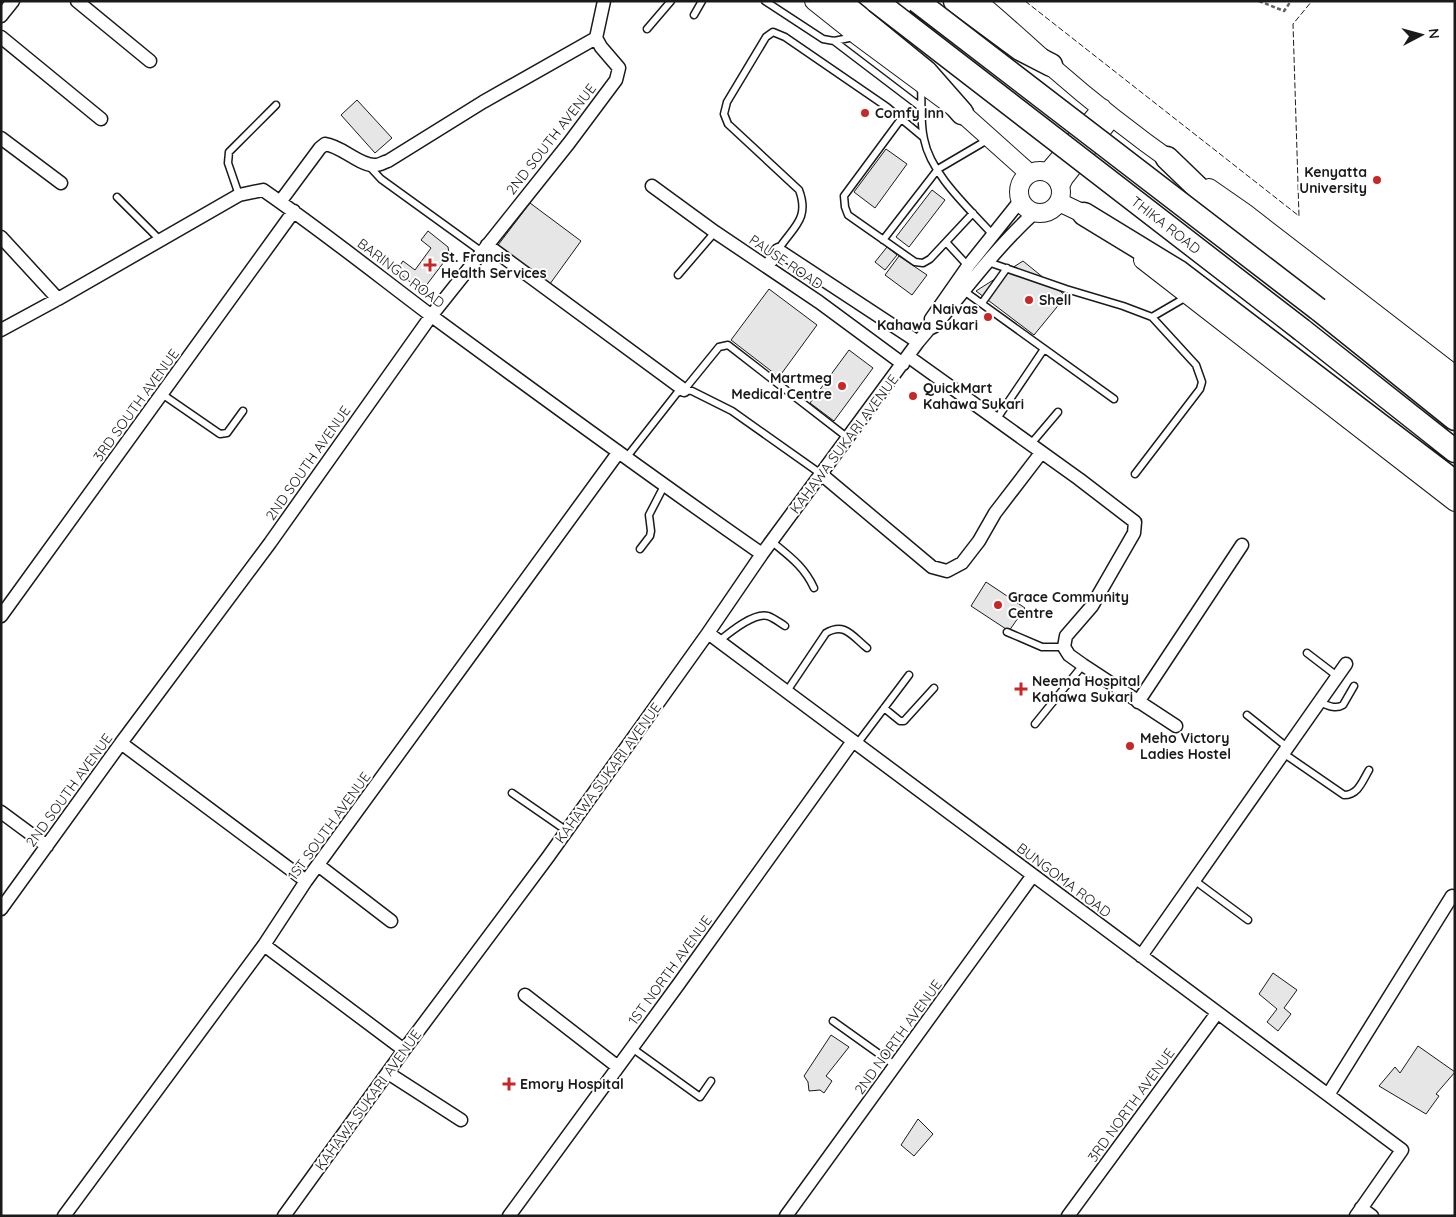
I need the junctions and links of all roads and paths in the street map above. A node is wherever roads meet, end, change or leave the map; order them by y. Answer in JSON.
{"nodes":[{"id":1,"x":14,"y":1,"type":"edge"},
{"id":2,"x":77,"y":1,"type":"edge"},
{"id":3,"x":604,"y":1,"type":"edge"},
{"id":4,"x":671,"y":1,"type":"edge"},
{"id":5,"x":702,"y":1,"type":"edge"},
{"id":6,"x":765,"y":1,"type":"edge"},
{"id":7,"x":814,"y":1,"type":"edge"},
{"id":8,"x":839,"y":1,"type":"edge"},
{"id":9,"x":876,"y":1,"type":"edge"},
{"id":10,"x":917,"y":1,"type":"edge"},
{"id":11,"x":955,"y":1,"type":"edge"},
{"id":12,"x":977,"y":1,"type":"edge"},
{"id":13,"x":1259,"y":1,"type":"edge"},
{"id":14,"x":1291,"y":1,"type":"edge"},
{"id":15,"x":694,"y":15,"type":"dead end"},
{"id":16,"x":1,"y":16,"type":"edge"},
{"id":17,"x":647,"y":29,"type":"dead end"},
{"id":18,"x":858,"y":36,"type":"junction"},
{"id":19,"x":1,"y":37,"type":"edge"},
{"id":20,"x":596,"y":38,"type":"junction"},
{"id":21,"x":834,"y":41,"type":"junction"},
{"id":22,"x":150,"y":61,"type":"dead end"},
{"id":23,"x":1051,"y":65,"type":"junction"},
{"id":24,"x":921,"y":83,"type":"junction"},
{"id":25,"x":276,"y":105,"type":"dead end"},
{"id":26,"x":922,"y":108,"type":"junction"},
{"id":27,"x":962,"y":112,"type":"junction"},
{"id":28,"x":1107,"y":113,"type":"junction"},
{"id":29,"x":101,"y":119,"type":"dead end"},
{"id":30,"x":902,"y":119,"type":"junction"},
{"id":31,"x":923,"y":137,"type":"junction"},
{"id":32,"x":1,"y":138,"type":"edge"},
{"id":33,"x":990,"y":138,"type":"junction"},
{"id":34,"x":1167,"y":158,"type":"junction"},
{"id":35,"x":367,"y":164,"type":"junction"},
{"id":36,"x":938,"y":169,"type":"junction"},
{"id":37,"x":1048,"y":172,"type":"junction"},
{"id":38,"x":1029,"y":173,"type":"junction"},
{"id":39,"x":61,"y":183,"type":"dead end"},
{"id":40,"x":652,"y":186,"type":"dead end"},
{"id":41,"x":1059,"y":194,"type":"junction"},
{"id":42,"x":239,"y":195,"type":"junction"},
{"id":43,"x":117,"y":197,"type":"dead end"},
{"id":44,"x":1020,"y":201,"type":"junction"},
{"id":45,"x":280,"y":202,"type":"junction"},
{"id":46,"x":294,"y":211,"type":"junction"},
{"id":47,"x":973,"y":213,"type":"junction"},
{"id":48,"x":1034,"y":213,"type":"junction"},
{"id":49,"x":1084,"y":214,"type":"junction"},
{"id":50,"x":715,"y":232,"type":"junction"},
{"id":51,"x":993,"y":235,"type":"junction"},
{"id":52,"x":1,"y":237,"type":"edge"},
{"id":53,"x":160,"y":240,"type":"junction"},
{"id":54,"x":882,"y":240,"type":"junction"},
{"id":55,"x":946,"y":242,"type":"junction"},
{"id":56,"x":484,"y":249,"type":"junction"},
{"id":57,"x":778,"y":250,"type":"junction"},
{"id":58,"x":986,"y":261,"type":"junction"},
{"id":59,"x":968,"y":266,"type":"junction"},
{"id":60,"x":767,"y":267,"type":"junction"},
{"id":61,"x":1007,"y":268,"type":"junction"},
{"id":62,"x":678,"y":275,"type":"dead end"},
{"id":63,"x":964,"y":291,"type":"junction"},
{"id":64,"x":1188,"y":295,"type":"junction"},
{"id":65,"x":58,"y":299,"type":"junction"},
{"id":66,"x":982,"y":304,"type":"junction"},
{"id":67,"x":431,"y":316,"type":"junction"},
{"id":68,"x":1152,"y":317,"type":"junction"},
{"id":69,"x":4,"y":325,"type":"edge"},
{"id":70,"x":929,"y":329,"type":"junction"},
{"id":71,"x":918,"y":342,"type":"junction"},
{"id":72,"x":1044,"y":348,"type":"junction"},
{"id":73,"x":906,"y":361,"type":"junction"},
{"id":74,"x":1455,"y":375,"type":"edge"},
{"id":75,"x":684,"y":390,"type":"junction"},
{"id":76,"x":162,"y":394,"type":"junction"},
{"id":77,"x":1455,"y":396,"type":"edge"},
{"id":78,"x":1114,"y":399,"type":"dead end"},
{"id":79,"x":243,"y":411,"type":"dead end"},
{"id":80,"x":1058,"y":412,"type":"dead end"},
{"id":81,"x":1455,"y":419,"type":"edge"},
{"id":82,"x":996,"y":420,"type":"junction"},
{"id":83,"x":848,"y":438,"type":"junction"},
{"id":84,"x":1030,"y":445,"type":"junction"},
{"id":85,"x":1455,"y":451,"type":"edge"},
{"id":86,"x":1041,"y":453,"type":"junction"},
{"id":87,"x":622,"y":456,"type":"junction"},
{"id":88,"x":821,"y":474,"type":"junction"},
{"id":89,"x":1135,"y":474,"type":"dead end"},
{"id":90,"x":1455,"y":482,"type":"edge"},
{"id":91,"x":664,"y":486,"type":"junction"},
{"id":92,"x":1455,"y":502,"type":"edge"},
{"id":93,"x":771,"y":541,"type":"junction"},
{"id":94,"x":1242,"y":545,"type":"dead end"},
{"id":95,"x":640,"y":549,"type":"dead end"},
{"id":96,"x":762,"y":554,"type":"junction"},
{"id":97,"x":814,"y":588,"type":"dead end"},
{"id":98,"x":1,"y":616,"type":"edge"},
{"id":99,"x":786,"y":626,"type":"dead end"},
{"id":100,"x":1007,"y":632,"type":"dead end"},
{"id":101,"x":708,"y":633,"type":"junction"},
{"id":102,"x":719,"y":641,"type":"junction"},
{"id":103,"x":1064,"y":647,"type":"junction"},
{"id":104,"x":867,"y":648,"type":"dead end"},
{"id":105,"x":1307,"y":653,"type":"dead end"},
{"id":106,"x":1346,"y":664,"type":"dead end"},
{"id":107,"x":1083,"y":665,"type":"junction"},
{"id":108,"x":909,"y":674,"type":"dead end"},
{"id":109,"x":1338,"y":676,"type":"junction"},
{"id":110,"x":1354,"y":686,"type":"dead end"},
{"id":111,"x":934,"y":688,"type":"dead end"},
{"id":112,"x":787,"y":691,"type":"junction"},
{"id":113,"x":1138,"y":702,"type":"junction"},
{"id":114,"x":1319,"y":702,"type":"junction"},
{"id":115,"x":884,"y":708,"type":"junction"},
{"id":116,"x":1247,"y":715,"type":"dead end"},
{"id":117,"x":1035,"y":724,"type":"dead end"},
{"id":118,"x":1176,"y":726,"type":"dead end"},
{"id":119,"x":855,"y":742,"type":"junction"},
{"id":120,"x":121,"y":743,"type":"junction"},
{"id":121,"x":1285,"y":750,"type":"junction"},
{"id":122,"x":1369,"y":770,"type":"dead end"},
{"id":123,"x":512,"y":792,"type":"dead end"},
{"id":124,"x":1,"y":812,"type":"edge"},
{"id":125,"x":567,"y":831,"type":"junction"},
{"id":126,"x":47,"y":846,"type":"junction"},
{"id":127,"x":318,"y":865,"type":"junction"},
{"id":128,"x":1033,"y":876,"type":"junction"},
{"id":129,"x":1194,"y":880,"type":"junction"},
{"id":130,"x":306,"y":881,"type":"junction"},
{"id":131,"x":1452,"y":896,"type":"dead end"},
{"id":132,"x":1,"y":909,"type":"edge"},
{"id":133,"x":1248,"y":920,"type":"dead end"},
{"id":134,"x":391,"y":921,"type":"dead end"},
{"id":135,"x":264,"y":946,"type":"junction"},
{"id":136,"x":1141,"y":956,"type":"junction"},
{"id":137,"x":525,"y":995,"type":"dead end"},
{"id":138,"x":1217,"y":1012,"type":"junction"},
{"id":139,"x":833,"y":1021,"type":"dead end"},
{"id":140,"x":632,"y":1048,"type":"junction"},
{"id":141,"x":404,"y":1050,"type":"junction"},
{"id":142,"x":896,"y":1066,"type":"junction"},
{"id":143,"x":618,"y":1067,"type":"junction"},
{"id":144,"x":388,"y":1072,"type":"junction"},
{"id":145,"x":711,"y":1081,"type":"dead end"},
{"id":146,"x":1328,"y":1095,"type":"junction"},
{"id":147,"x":461,"y":1120,"type":"dead end"},
{"id":148,"x":1363,"y":1213,"type":"edge"},
{"id":149,"x":64,"y":1216,"type":"edge"},
{"id":150,"x":284,"y":1216,"type":"edge"},
{"id":151,"x":509,"y":1216,"type":"edge"},
{"id":152,"x":786,"y":1216,"type":"edge"},
{"id":153,"x":1068,"y":1216,"type":"edge"}],
"edges":[{"from":1,"to":16,"type":"street"},
{"from":2,"to":22,"type":"street"},
{"from":3,"to":20,"type":"street"},
{"from":4,"to":17,"type":"lane"},
{"from":5,"to":15,"type":"lane"},
{"from":6,"to":21,"type":"lane"},
{"from":7,"to":18,"type":"main road"},
{"from":8,"to":27,"type":"highway"},
{"from":9,"to":85,"type":"highway","name":"THIKA ROAD","bridge":true},
{"from":10,"to":81,"type":"highway","name":"THIKA ROAD","bridge":true},
{"from":11,"to":23,"type":"highway"},
{"from":12,"to":23,"type":"main road"},
{"from":13,"to":14,"type":"path"},
{"from":18,"to":21,"type":"lane"},
{"from":18,"to":24,"type":"main road"},
{"from":19,"to":29,"type":"street"},
{"from":20,"to":35,"type":"street"},
{"from":20,"to":56,"type":"street","name":"2ND SOUTH AVENUE"},
{"from":21,"to":26,"type":"lane"},
{"from":23,"to":28,"type":"main road"},
{"from":24,"to":26,"type":"lane"},
{"from":24,"to":27,"type":"main road"},
{"from":25,"to":42,"type":"lane"},
{"from":26,"to":31,"type":"lane"},
{"from":27,"to":33,"type":"main road"},
{"from":28,"to":34,"type":"main road"},
{"from":28,"to":37,"type":"main road"},
{"from":28,"to":41,"type":"main road"},
{"from":30,"to":31,"type":"lane"},
{"from":30,"to":54,"type":"lane"},
{"from":30,"to":57,"type":"lane"},
{"from":31,"to":36,"type":"lane"},
{"from":32,"to":39,"type":"street"},
{"from":33,"to":36,"type":"lane"},
{"from":33,"to":38,"type":"main road"},
{"from":34,"to":74,"type":"main road"},
{"from":34,"to":77,"type":"highway"},
{"from":35,"to":45,"type":"street"},
{"from":35,"to":56,"type":"lane"},
{"from":36,"to":47,"type":"lane"},
{"from":36,"to":54,"type":"lane"},
{"from":37,"to":38,"type":"main road"},
{"from":37,"to":41,"type":"main road"},
{"from":38,"to":44,"type":"main road"},
{"from":40,"to":50,"type":"street","name":"PAUSE ROAD"},
{"from":41,"to":48,"type":"main road"},
{"from":41,"to":49,"type":"main road"},
{"from":42,"to":45,"type":"street","name":"BARINGO ROAD"},
{"from":42,"to":53,"type":"street","name":"BARINGO ROAD"},
{"from":43,"to":53,"type":"lane"},
{"from":44,"to":48,"type":"main road"},
{"from":44,"to":51,"type":"street","name":"KAHAWA SUKARI AVENUE"},
{"from":45,"to":46,"type":"street","name":"BARINGO ROAD"},
{"from":46,"to":67,"type":"street","name":"BARINGO ROAD"},
{"from":46,"to":76,"type":"street","name":"3RD SOUTH AVENUE"},
{"from":47,"to":51,"type":"lane"},
{"from":47,"to":55,"type":"lane"},
{"from":48,"to":58,"type":"street","name":"KAHAWA SUKARI AVENUE"},
{"from":49,"to":64,"type":"main road"},
{"from":49,"to":90,"type":"highway"},
{"from":50,"to":60,"type":"street","name":"PAUSE ROAD"},
{"from":50,"to":62,"type":"lane"},
{"from":51,"to":59,"type":"street","name":"KAHAWA SUKARI AVENUE"},
{"from":52,"to":65,"type":"street"},
{"from":53,"to":65,"type":"street","name":"BARINGO ROAD"},
{"from":54,"to":55,"type":"lane"},
{"from":55,"to":59,"type":"lane"},
{"from":56,"to":67,"type":"street","name":"2ND SOUTH AVENUE"},
{"from":56,"to":75,"type":"street"},
{"from":57,"to":60,"type":"street"},
{"from":57,"to":71,"type":"street"},
{"from":58,"to":61,"type":"lane"},
{"from":58,"to":63,"type":"street","name":"KAHAWA SUKARI AVENUE"},
{"from":59,"to":70,"type":"street","name":"KAHAWA SUKARI AVENUE"},
{"from":60,"to":73,"type":"street","name":"PAUSE ROAD"},
{"from":61,"to":66,"type":"lane"},
{"from":61,"to":68,"type":"lane"},
{"from":63,"to":66,"type":"lane"},
{"from":63,"to":70,"type":"street","name":"KAHAWA SUKARI AVENUE"},
{"from":64,"to":68,"type":"lane"},
{"from":64,"to":92,"type":"main road"},
{"from":65,"to":69,"type":"street","name":"BARINGO ROAD"},
{"from":66,"to":72,"type":"lane"},
{"from":67,"to":87,"type":"street","name":"BARINGO ROAD"},
{"from":67,"to":120,"type":"street","name":"2ND SOUTH AVENUE"},
{"from":68,"to":89,"type":"lane"},
{"from":70,"to":71,"type":"street","name":"KAHAWA SUKARI AVENUE"},
{"from":71,"to":73,"type":"street","name":"KAHAWA SUKARI AVENUE"},
{"from":72,"to":78,"type":"lane"},
{"from":72,"to":82,"type":"lane"},
{"from":73,"to":82,"type":"street","name":"PAUSE ROAD"},
{"from":73,"to":83,"type":"street","name":"KAHAWA SUKARI AVENUE"},
{"from":75,"to":83,"type":"lane"},
{"from":75,"to":87,"type":"lane"},
{"from":75,"to":88,"type":"lane"},
{"from":76,"to":79,"type":"lane"},
{"from":76,"to":98,"type":"street","name":"3RD SOUTH AVENUE"},
{"from":80,"to":84,"type":"lane"},
{"from":82,"to":84,"type":"street","name":"PAUSE ROAD"},
{"from":83,"to":88,"type":"street","name":"KAHAWA SUKARI AVENUE"},
{"from":84,"to":86,"type":"street","name":"PAUSE ROAD"},
{"from":86,"to":88,"type":"street"},
{"from":86,"to":103,"type":"street","name":"PAUSE ROAD"},
{"from":87,"to":91,"type":"street","name":"BARINGO ROAD"},
{"from":87,"to":127,"type":"street","name":"1ST SOUTH AVENUE"},
{"from":88,"to":93,"type":"street","name":"KAHAWA SUKARI AVENUE"},
{"from":91,"to":95,"type":"lane"},
{"from":91,"to":96,"type":"street","name":"BARINGO ROAD"},
{"from":93,"to":96,"type":"street","name":"KAHAWA SUKARI AVENUE"},
{"from":93,"to":97,"type":"lane"},
{"from":94,"to":113,"type":"street"},
{"from":96,"to":101,"type":"street","name":"KAHAWA SUKARI AVENUE"},
{"from":99,"to":102,"type":"lane"},
{"from":100,"to":103,"type":"lane"},
{"from":101,"to":102,"type":"street","name":"BUNGOMA ROAD"},
{"from":101,"to":125,"type":"street","name":"KAHAWA SUKARI AVENUE"},
{"from":102,"to":112,"type":"street","name":"BUNGOMA ROAD"},
{"from":103,"to":107,"type":"street"},
{"from":104,"to":112,"type":"lane"},
{"from":105,"to":109,"type":"lane"},
{"from":106,"to":109,"type":"street"},
{"from":107,"to":113,"type":"street"},
{"from":107,"to":117,"type":"lane"},
{"from":108,"to":115,"type":"lane"},
{"from":109,"to":114,"type":"street"},
{"from":110,"to":114,"type":"lane"},
{"from":111,"to":115,"type":"lane"},
{"from":112,"to":119,"type":"street","name":"BUNGOMA ROAD"},
{"from":113,"to":118,"type":"street"},
{"from":114,"to":121,"type":"street"},
{"from":115,"to":119,"type":"lane"},
{"from":116,"to":121,"type":"lane"},
{"from":119,"to":128,"type":"street","name":"BUNGOMA ROAD"},
{"from":119,"to":140,"type":"street","name":"1ST NORTH AVENUE"},
{"from":120,"to":126,"type":"street","name":"2ND SOUTH AVENUE"},
{"from":120,"to":130,"type":"street"},
{"from":121,"to":122,"type":"lane"},
{"from":121,"to":129,"type":"street"},
{"from":123,"to":125,"type":"lane"},
{"from":124,"to":126,"type":"street"},
{"from":125,"to":141,"type":"street","name":"KAHAWA SUKARI AVENUE"},
{"from":126,"to":132,"type":"street","name":"2ND SOUTH AVENUE"},
{"from":127,"to":130,"type":"street","name":"1ST SOUTH AVENUE"},
{"from":127,"to":134,"type":"street"},
{"from":128,"to":136,"type":"street","name":"BUNGOMA ROAD"},
{"from":128,"to":142,"type":"street","name":"2ND NORTH AVENUE"},
{"from":129,"to":133,"type":"lane"},
{"from":129,"to":136,"type":"street"},
{"from":130,"to":135,"type":"street","name":"1ST SOUTH AVENUE"},
{"from":131,"to":146,"type":"street"},
{"from":135,"to":141,"type":"street"},
{"from":135,"to":149,"type":"street","name":"1ST SOUTH AVENUE"},
{"from":136,"to":138,"type":"street","name":"BUNGOMA ROAD"},
{"from":137,"to":143,"type":"street"},
{"from":138,"to":146,"type":"street","name":"BUNGOMA ROAD"},
{"from":138,"to":153,"type":"street","name":"3RD NORTH AVENUE"},
{"from":139,"to":142,"type":"lane"},
{"from":140,"to":143,"type":"street","name":"1ST NORTH AVENUE"},
{"from":140,"to":145,"type":"lane"},
{"from":141,"to":144,"type":"street","name":"KAHAWA SUKARI AVENUE"},
{"from":142,"to":152,"type":"street","name":"2ND NORTH AVENUE"},
{"from":143,"to":151,"type":"street","name":"1ST NORTH AVENUE"},
{"from":144,"to":147,"type":"street"},
{"from":144,"to":150,"type":"street","name":"KAHAWA SUKARI AVENUE"},
{"from":146,"to":148,"type":"street","name":"BUNGOMA ROAD"}]}
